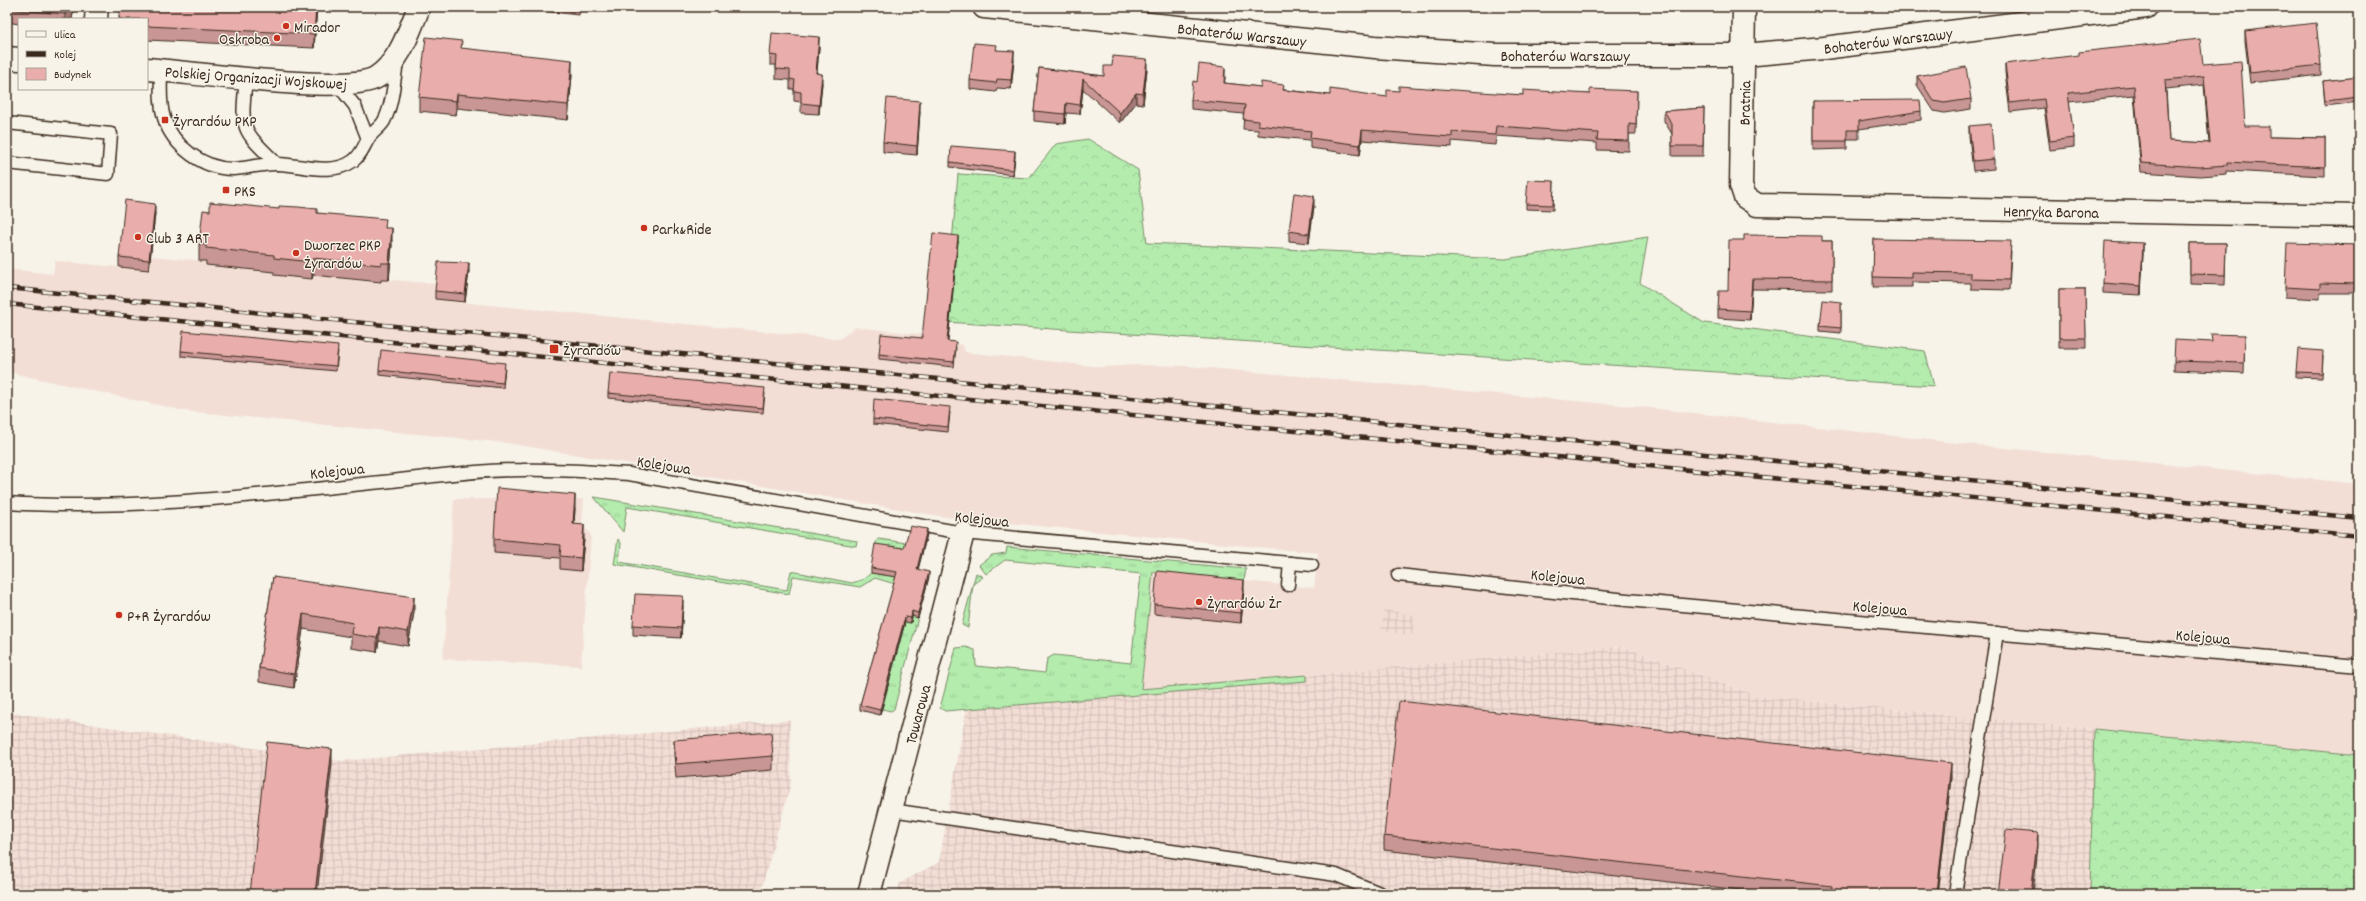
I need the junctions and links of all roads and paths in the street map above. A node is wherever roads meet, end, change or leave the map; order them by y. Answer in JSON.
{"nodes":[{"id":1,"x":97,"y":7,"type":"edge"},
{"id":2,"x":419,"y":7,"type":"edge"},
{"id":3,"x":992,"y":7,"type":"edge"},
{"id":4,"x":1744,"y":7,"type":"edge"},
{"id":5,"x":2146,"y":7,"type":"edge"},
{"id":6,"x":96,"y":18,"type":"edge"},
{"id":7,"x":398,"y":53,"type":"junction"},
{"id":8,"x":1744,"y":55,"type":"junction"},
{"id":9,"x":7,"y":58,"type":"edge"},
{"id":10,"x":18,"y":59,"type":"edge"},
{"id":11,"x":154,"y":69,"type":"edge"},
{"id":12,"x":246,"y":78,"type":"junction"},
{"id":13,"x":338,"y":85,"type":"junction"},
{"id":14,"x":7,"y":123,"type":"edge"},
{"id":15,"x":368,"y":139,"type":"junction"},
{"id":16,"x":7,"y":163,"type":"edge"},
{"id":17,"x":277,"y":164,"type":"junction"},
{"id":18,"x":1745,"y":198,"type":"joint"},
{"id":19,"x":2359,"y":216,"type":"edge"},
{"id":20,"x":7,"y":503,"type":"edge"},
{"id":21,"x":963,"y":533,"type":"junction"},
{"id":22,"x":1290,"y":563,"type":"junction"},
{"id":23,"x":1312,"y":565,"type":"dead end"},
{"id":24,"x":1398,"y":575,"type":"dead end"},
{"id":25,"x":1288,"y":585,"type":"dead end"},
{"id":26,"x":1997,"y":633,"type":"junction"},
{"id":27,"x":2359,"y":666,"type":"edge"},
{"id":28,"x":891,"y":810,"type":"junction"},
{"id":29,"x":869,"y":894,"type":"edge"},
{"id":30,"x":1382,"y":894,"type":"edge"},
{"id":31,"x":1955,"y":894,"type":"edge"}],
"edges":[{"from":1,"to":6,"type":"street"},
{"from":2,"to":7,"type":"street","name":"Polskiej Organizacji Wojskowej"},
{"from":3,"to":8,"type":"street","name":"Bohaterów Warszawy"},
{"from":4,"to":8,"type":"street","name":"Bratnia"},
{"from":5,"to":8,"type":"street","name":"Bohaterów Warszawy"},
{"from":7,"to":13,"type":"street","name":"Polskiej Organizacji Wojskowej"},
{"from":7,"to":15,"type":"lane"},
{"from":8,"to":18,"type":"street","name":"Bratnia"},
{"from":9,"to":10,"type":"street"},
{"from":11,"to":12,"type":"street","name":"Polskiej Organizacji Wojskowej"},
{"from":11,"to":17,"type":"lane"},
{"from":12,"to":13,"type":"street","name":"Polskiej Organizacji Wojskowej"},
{"from":12,"to":17,"type":"lane"},
{"from":13,"to":15,"type":"lane"},
{"from":14,"to":16,"type":"lane"},
{"from":15,"to":17,"type":"lane"},
{"from":18,"to":19,"type":"street","name":"Henryka Barona"},
{"from":20,"to":21,"type":"lane","name":"Kolejowa"},
{"from":21,"to":22,"type":"lane","name":"Kolejowa"},
{"from":21,"to":28,"type":"street","name":"Towarowa"},
{"from":22,"to":23,"type":"lane","name":"Kolejowa"},
{"from":22,"to":25,"type":"lane"},
{"from":24,"to":26,"type":"lane","name":"Kolejowa"},
{"from":26,"to":27,"type":"lane","name":"Kolejowa"},
{"from":26,"to":31,"type":"lane"},
{"from":28,"to":29,"type":"street","name":"Towarowa"},
{"from":28,"to":30,"type":"lane"}]}
